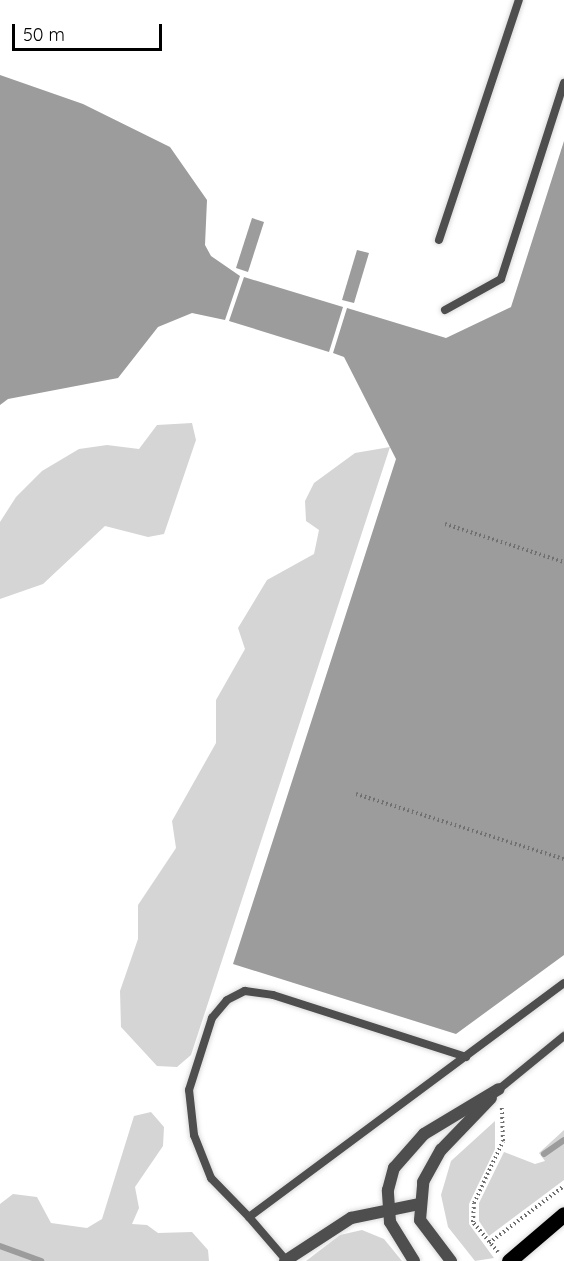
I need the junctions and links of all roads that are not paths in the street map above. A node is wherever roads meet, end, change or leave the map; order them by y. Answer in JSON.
{"nodes":[{"id":1,"x":519,"y":0,"type":"edge"},
{"id":2,"x":564,"y":83,"type":"edge"},
{"id":3,"x":439,"y":240,"type":"dead end"},
{"id":4,"x":445,"y":310,"type":"dead end"},
{"id":5,"x":564,"y":983,"type":"edge"},
{"id":6,"x":564,"y":1036,"type":"edge"},
{"id":7,"x":466,"y":1057,"type":"junction"},
{"id":8,"x":499,"y":1089,"type":"junction"},
{"id":9,"x":419,"y":1204,"type":"junction"},
{"id":10,"x":388,"y":1209,"type":"junction"},
{"id":11,"x":564,"y":1214,"type":"edge"},
{"id":12,"x":249,"y":1217,"type":"junction"},
{"id":13,"x":286,"y":1261,"type":"edge"},
{"id":14,"x":414,"y":1261,"type":"edge"},
{"id":15,"x":451,"y":1261,"type":"edge"},
{"id":16,"x":509,"y":1261,"type":"edge"}],
"edges":[{"from":1,"to":3,"type":"lane"},
{"from":2,"to":4,"type":"lane"},
{"from":5,"to":7,"type":"lane"},
{"from":6,"to":8,"type":"lane"},
{"from":7,"to":12,"type":"lane"},
{"from":7,"to":12,"type":"lane"},
{"from":8,"to":9,"type":"street"},
{"from":8,"to":10,"type":"street"},
{"from":9,"to":10,"type":"street"},
{"from":9,"to":15,"type":"street"},
{"from":10,"to":13,"type":"street"},
{"from":10,"to":14,"type":"street"},
{"from":11,"to":16,"type":"main road"},
{"from":12,"to":13,"type":"lane"}]}
